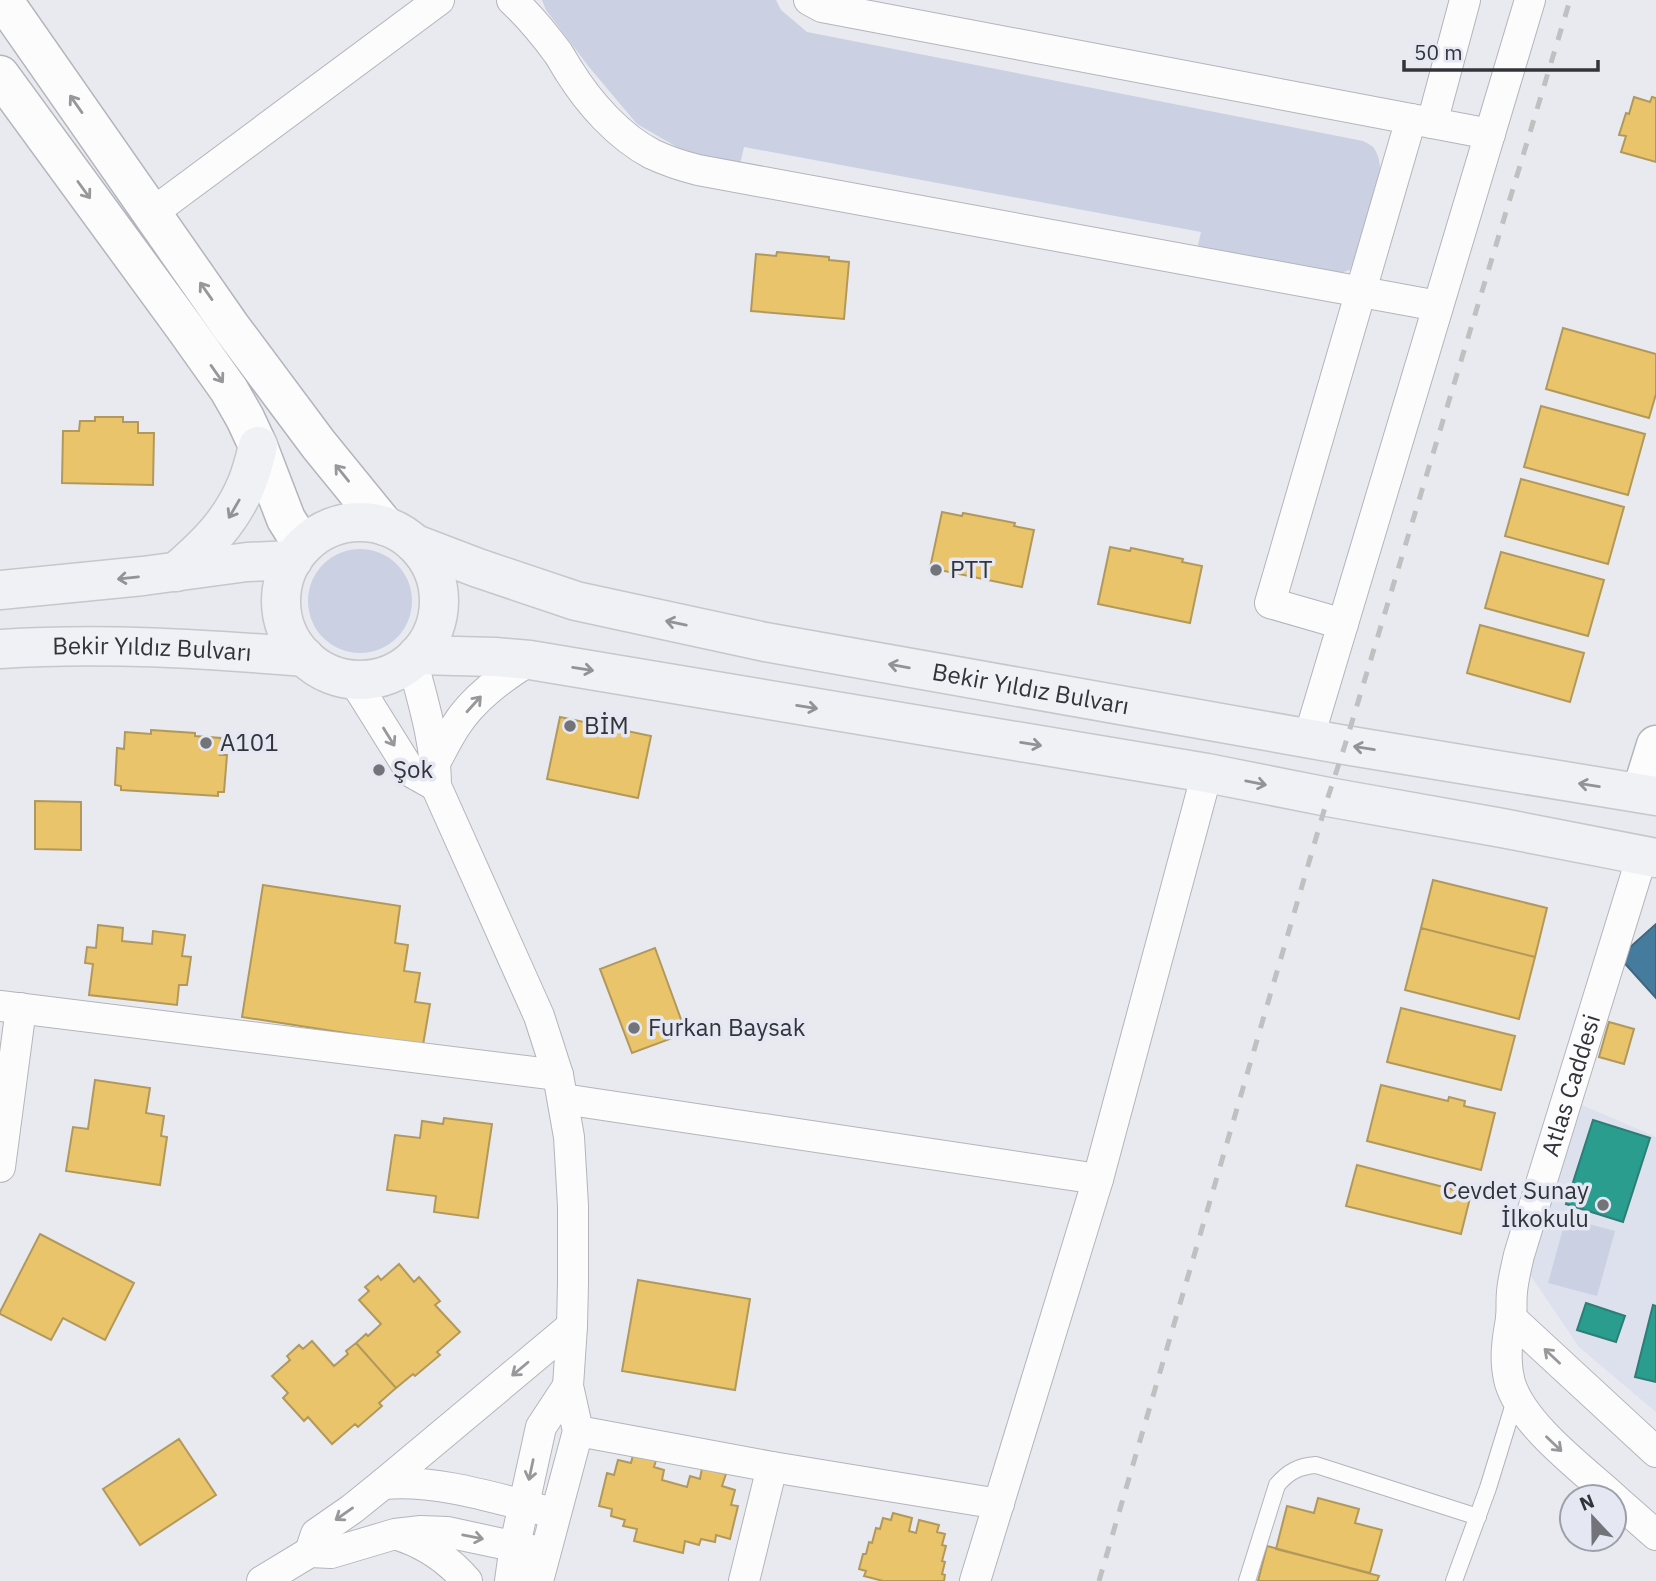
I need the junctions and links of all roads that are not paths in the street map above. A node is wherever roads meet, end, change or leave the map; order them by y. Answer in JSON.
{"nodes":[{"id":1,"x":4,"y":0,"type":"edge"},
{"id":2,"x":439,"y":0,"type":"edge"},
{"id":3,"x":512,"y":0,"type":"edge"},
{"id":4,"x":809,"y":0,"type":"edge"},
{"id":5,"x":1465,"y":0,"type":"edge"},
{"id":6,"x":1530,"y":0,"type":"edge"},
{"id":7,"x":0,"y":75,"type":"edge"},
{"id":8,"x":1421,"y":121,"type":"junction"},
{"id":9,"x":1490,"y":134,"type":"junction"},
{"id":10,"x":152,"y":213,"type":"junction"},
{"id":11,"x":1360,"y":292,"type":"junction"},
{"id":12,"x":1438,"y":306,"type":"junction"},
{"id":13,"x":258,"y":446,"type":"junction"},
{"id":14,"x":400,"y":535,"type":"junction"},
{"id":15,"x":298,"y":553,"type":"junction"},
{"id":16,"x":176,"y":572,"type":"junction"},
{"id":17,"x":0,"y":590,"type":"edge"},
{"id":18,"x":1343,"y":624,"type":"junction"},
{"id":19,"x":0,"y":649,"type":"edge"},
{"id":20,"x":305,"y":657,"type":"junction"},
{"id":21,"x":414,"y":658,"type":"junction"},
{"id":22,"x":530,"y":660,"type":"junction"},
{"id":23,"x":353,"y":679,"type":"junction"},
{"id":24,"x":1310,"y":737,"type":"junction"},
{"id":25,"x":1656,"y":745,"type":"edge"},
{"id":26,"x":436,"y":773,"type":"junction"},
{"id":27,"x":1207,"y":773,"type":"junction"},
{"id":28,"x":1649,"y":794,"type":"edge"},
{"id":29,"x":1649,"y":857,"type":"edge"},
{"id":30,"x":11,"y":1007,"type":"edge"},
{"id":31,"x":560,"y":1087,"type":"junction"},
{"id":32,"x":0,"y":1167,"type":"edge"},
{"id":33,"x":1098,"y":1179,"type":"junction"},
{"id":34,"x":1511,"y":1318,"type":"junction"},
{"id":35,"x":572,"y":1325,"type":"junction"},
{"id":36,"x":568,"y":1386,"type":"junction"},
{"id":37,"x":1516,"y":1397,"type":"junction"},
{"id":38,"x":578,"y":1431,"type":"junction"},
{"id":39,"x":1656,"y":1452,"type":"edge"},
{"id":40,"x":772,"y":1467,"type":"junction"},
{"id":41,"x":1598,"y":1483,"type":"edge"},
{"id":42,"x":383,"y":1484,"type":"junction"},
{"id":43,"x":999,"y":1504,"type":"junction"},
{"id":44,"x":524,"y":1506,"type":"junction"},
{"id":45,"x":1628,"y":1510,"type":"edge"},
{"id":46,"x":555,"y":1514,"type":"junction"},
{"id":47,"x":1478,"y":1517,"type":"junction"},
{"id":48,"x":395,"y":1534,"type":"junction"},
{"id":49,"x":1656,"y":1535,"type":"edge"},
{"id":50,"x":515,"y":1545,"type":"junction"},
{"id":51,"x":310,"y":1552,"type":"junction"},
{"id":52,"x":541,"y":1567,"type":"edge"},
{"id":53,"x":262,"y":1581,"type":"edge"},
{"id":54,"x":467,"y":1581,"type":"edge"},
{"id":55,"x":510,"y":1581,"type":"edge"},
{"id":56,"x":744,"y":1581,"type":"edge"},
{"id":57,"x":975,"y":1581,"type":"edge"},
{"id":58,"x":1247,"y":1581,"type":"edge"},
{"id":59,"x":1454,"y":1581,"type":"edge"}],
"edges":[{"from":10,"to":1,"type":"street","one_way":true},
{"from":2,"to":10,"type":"street"},
{"from":3,"to":11,"type":"street"},
{"from":4,"to":8,"type":"street"},
{"from":5,"to":8,"type":"street"},
{"from":6,"to":9,"type":"street"},
{"from":7,"to":13,"type":"street","one_way":true},
{"from":8,"to":9,"type":"street"},
{"from":8,"to":11,"type":"street"},
{"from":9,"to":12,"type":"street"},
{"from":14,"to":10,"type":"street","one_way":true},
{"from":11,"to":12,"type":"street"},
{"from":11,"to":18,"type":"street"},
{"from":12,"to":18,"type":"street"},
{"from":13,"to":15,"type":"street"},
{"from":13,"to":16,"type":"main road","one_way":true},
{"from":14,"to":15,"type":"main road"},
{"from":14,"to":21,"type":"main road"},
{"from":24,"to":14,"type":"main road","name":"Bekir Yıldız Bulvarı","one_way":true},
{"from":15,"to":16,"type":"main road"},
{"from":15,"to":20,"type":"main road"},
{"from":16,"to":17,"type":"main road","one_way":true},
{"from":18,"to":24,"type":"street"},
{"from":19,"to":20,"type":"main road","name":"Bekir Yıldız Bulvarı"},
{"from":20,"to":23,"type":"main road"},
{"from":21,"to":22,"type":"main road"},
{"from":21,"to":23,"type":"main road"},
{"from":21,"to":26,"type":"street"},
{"from":26,"to":22,"type":"street","one_way":true},
{"from":22,"to":27,"type":"main road","one_way":true},
{"from":23,"to":26,"type":"street","one_way":true},
{"from":28,"to":24,"type":"main road","name":"Bekir Yıldız Bulvarı","one_way":true},
{"from":25,"to":28,"type":"street"},
{"from":26,"to":31,"type":"street"},
{"from":27,"to":29,"type":"main road","one_way":true},
{"from":27,"to":33,"type":"street"},
{"from":29,"to":34,"type":"street","name":"Atlas Caddesi"},
{"from":30,"to":31,"type":"street"},
{"from":30,"to":32,"type":"street"},
{"from":31,"to":33,"type":"street"},
{"from":31,"to":35,"type":"street"},
{"from":33,"to":43,"type":"street"},
{"from":34,"to":37,"type":"street","name":"Atlas Caddesi"},
{"from":39,"to":34,"type":"street","one_way":true},
{"from":35,"to":36,"type":"street"},
{"from":35,"to":42,"type":"street","one_way":true},
{"from":36,"to":38,"type":"street"},
{"from":36,"to":44,"type":"street","one_way":true},
{"from":37,"to":41,"type":"street","name":"Atlas Caddesi","one_way":true},
{"from":37,"to":47,"type":"lane"},
{"from":38,"to":40,"type":"street"},
{"from":38,"to":46,"type":"street"},
{"from":40,"to":43,"type":"street"},
{"from":40,"to":56,"type":"street"},
{"from":42,"to":44,"type":"street"},
{"from":42,"to":51,"type":"street","one_way":true},
{"from":43,"to":57,"type":"street"},
{"from":44,"to":46,"type":"street"},
{"from":44,"to":50,"type":"street"},
{"from":45,"to":49,"type":"street","name":"Atlas Caddesi"},
{"from":46,"to":52,"type":"street"},
{"from":47,"to":58,"type":"lane"},
{"from":47,"to":59,"type":"lane"},
{"from":48,"to":50,"type":"street","one_way":true},
{"from":48,"to":51,"type":"street"},
{"from":48,"to":54,"type":"street"},
{"from":50,"to":52,"type":"street"},
{"from":50,"to":55,"type":"street"},
{"from":51,"to":53,"type":"street"}]}
